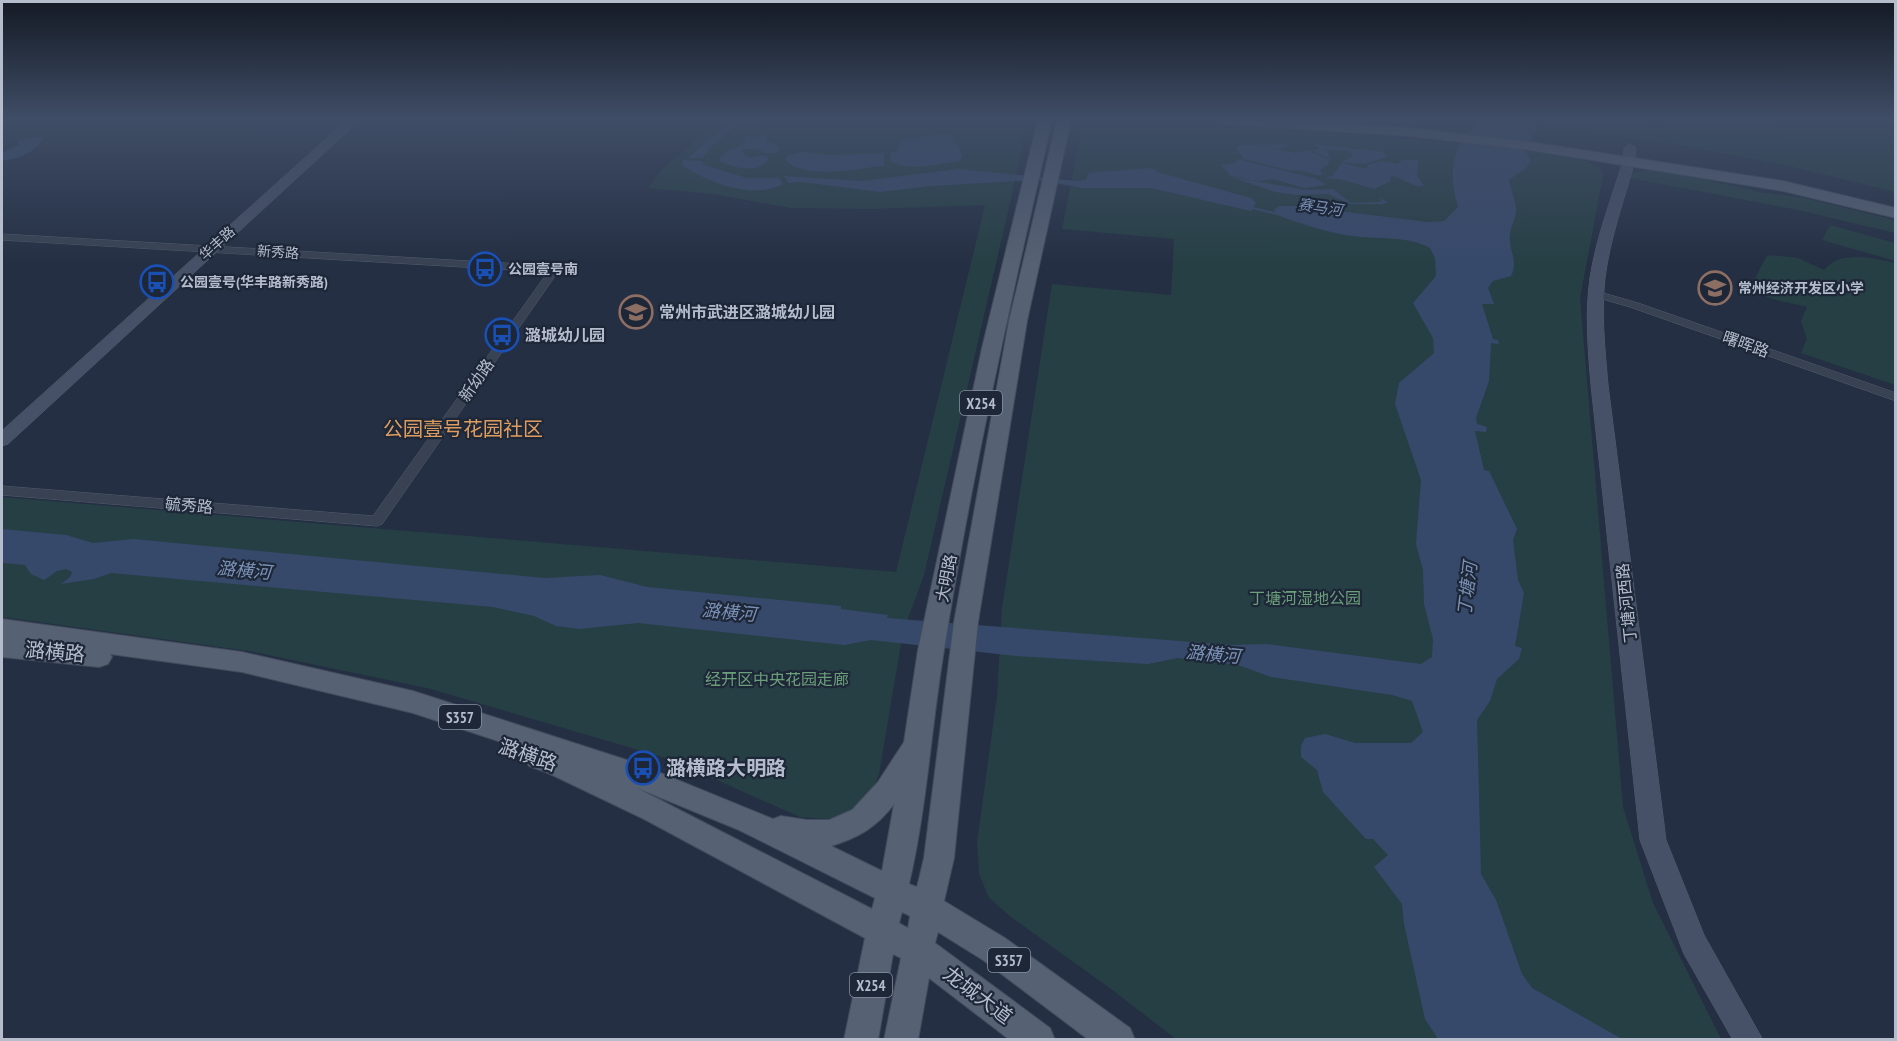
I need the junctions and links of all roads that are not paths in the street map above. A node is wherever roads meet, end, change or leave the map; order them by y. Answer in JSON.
{"nodes":[{"id":1,"x":293,"y":169,"type":"edge"},
{"id":2,"x":298,"y":169,"type":"edge"},
{"id":3,"x":1041,"y":169,"type":"edge"},
{"id":4,"x":1045,"y":169,"type":"edge"},
{"id":5,"x":1625,"y":169,"type":"edge"},
{"id":6,"x":1699,"y":169,"type":"edge"},
{"id":7,"x":1734,"y":169,"type":"edge"},
{"id":8,"x":1040,"y":182,"type":"junction"},
{"id":9,"x":1896,"y":199,"type":"edge"},
{"id":10,"x":1896,"y":213,"type":"edge"},
{"id":11,"x":2,"y":237,"type":"edge"},
{"id":12,"x":207,"y":248,"type":"junction"},
{"id":13,"x":555,"y":269,"type":"joint"},
{"id":14,"x":1596,"y":294,"type":"junction"},
{"id":15,"x":1896,"y":397,"type":"edge"},
{"id":16,"x":2,"y":427,"type":"edge"},
{"id":17,"x":2,"y":440,"type":"edge"},
{"id":18,"x":2,"y":490,"type":"edge"},
{"id":19,"x":377,"y":521,"type":"joint"},
{"id":20,"x":2,"y":629,"type":"edge"},
{"id":21,"x":2,"y":647,"type":"edge"},
{"id":22,"x":919,"y":740,"type":"junction"},
{"id":23,"x":749,"y":820,"type":"junction"},
{"id":24,"x":892,"y":892,"type":"junction"},
{"id":25,"x":927,"y":908,"type":"junction"},
{"id":26,"x":882,"y":931,"type":"junction"},
{"id":27,"x":918,"y":950,"type":"junction"},
{"id":28,"x":861,"y":1040,"type":"edge"},
{"id":29,"x":901,"y":1040,"type":"edge"},
{"id":30,"x":1038,"y":1040,"type":"edge"},
{"id":31,"x":1118,"y":1040,"type":"edge"},
{"id":32,"x":1749,"y":1040,"type":"edge"}],
"edges":[{"from":1,"to":12,"type":"street","name":"华丰路"},
{"from":2,"to":12,"type":"street","name":"华丰路"},
{"from":3,"to":8,"type":"main road","name":"大明路","number":"X254"},
{"from":4,"to":8,"type":"main road","name":"大明路","number":"X254"},
{"from":5,"to":14,"type":"street","name":"丁塘河西路"},
{"from":6,"to":10,"type":"main road"},
{"from":7,"to":9,"type":"main road"},
{"from":8,"to":22,"type":"main road","name":"大明路","number":"X254"},
{"from":8,"to":25,"type":"main road","name":"大明路","number":"X254"},
{"from":11,"to":12,"type":"street","name":"新秀路"},
{"from":12,"to":13,"type":"street","name":"新秀路"},
{"from":12,"to":16,"type":"street","name":"华丰路"},
{"from":12,"to":17,"type":"street","name":"华丰路"},
{"from":13,"to":19,"type":"street","name":"新幼路"},
{"from":14,"to":15,"type":"street","name":"曙晖路"},
{"from":14,"to":32,"type":"street","name":"丁塘河西路"},
{"from":18,"to":19,"type":"street","name":"毓秀路"},
{"from":20,"to":23,"type":"main road","name":"潞横路","number":"S357"},
{"from":21,"to":26,"type":"main road","name":"潞横路","number":"S357"},
{"from":22,"to":23,"type":"main road"},
{"from":22,"to":24,"type":"main road","name":"大明路","number":"X254"},
{"from":23,"to":24,"type":"main road","name":"潞横路","number":"S357"},
{"from":24,"to":25,"type":"main road","number":"S357"},
{"from":24,"to":26,"type":"main road","name":"大明路","number":"X254"},
{"from":25,"to":27,"type":"main road","name":"大明路","number":"X254"},
{"from":25,"to":31,"type":"main road","number":"S357"},
{"from":26,"to":27,"type":"main road","number":"S357"},
{"from":26,"to":28,"type":"main road","name":"大明路","number":"X254"},
{"from":27,"to":29,"type":"main road","name":"大明路","number":"X254"},
{"from":27,"to":30,"type":"main road","name":"龙城大道","number":"S357"}]}
